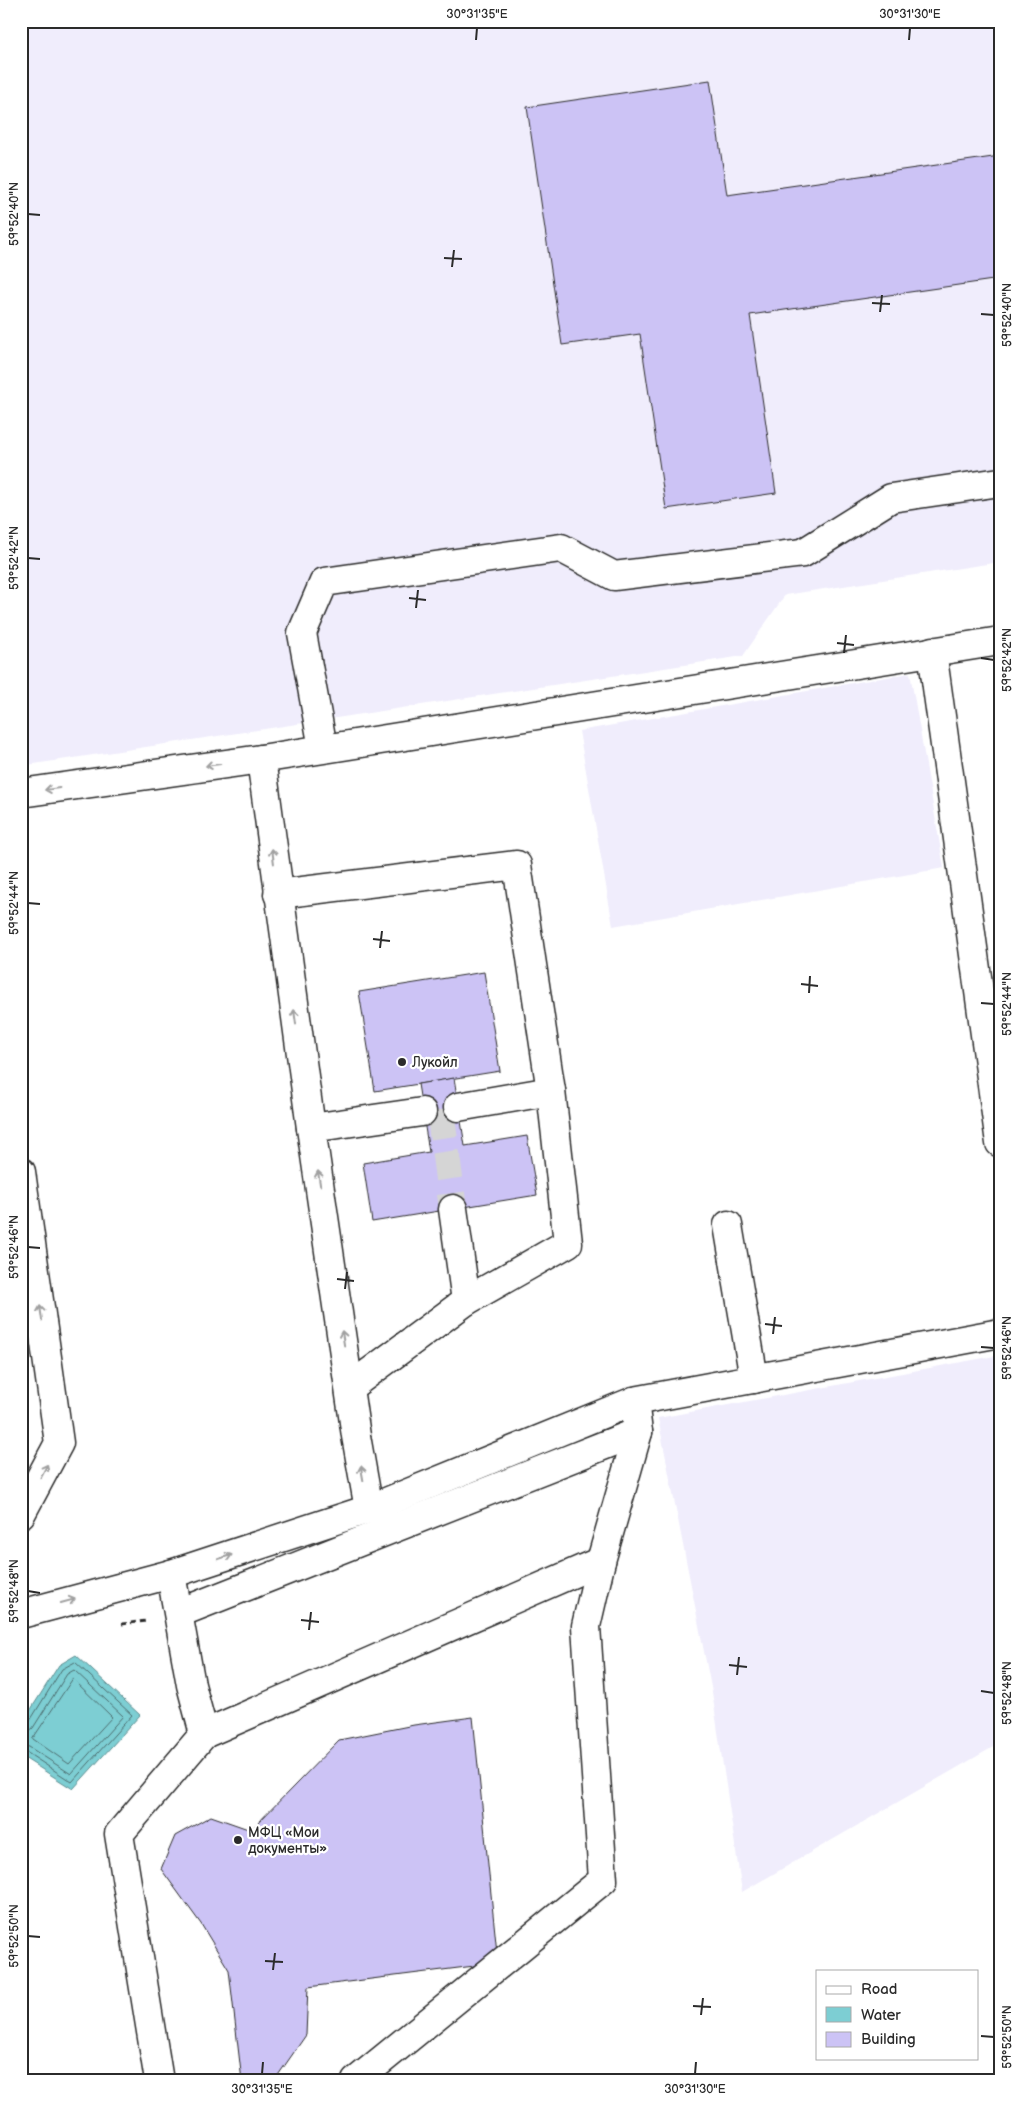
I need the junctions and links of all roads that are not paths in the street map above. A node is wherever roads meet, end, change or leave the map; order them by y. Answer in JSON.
{"nodes":[{"id":1,"x":1000,"y":482,"type":"edge"},
{"id":2,"x":1000,"y":641,"type":"edge"},
{"id":3,"x":932,"y":651,"type":"junction"},
{"id":4,"x":323,"y":748,"type":"junction"},
{"id":5,"x":261,"y":758,"type":"junction"},
{"id":6,"x":21,"y":793,"type":"edge"},
{"id":7,"x":278,"y":894,"type":"junction"},
{"id":8,"x":551,"y":1091,"type":"junction"},
{"id":9,"x":458,"y":1107,"type":"dead end"},
{"id":10,"x":422,"y":1112,"type":"dead end"},
{"id":11,"x":311,"y":1128,"type":"junction"},
{"id":12,"x":1000,"y":1143,"type":"edge"},
{"id":13,"x":21,"y":1172,"type":"edge"},
{"id":14,"x":453,"y":1209,"type":"tunnel mouth"},
{"id":15,"x":728,"y":1225,"type":"dead end"},
{"id":16,"x":466,"y":1301,"type":"junction"},
{"id":17,"x":1000,"y":1333,"type":"edge"},
{"id":18,"x":754,"y":1379,"type":"junction"},
{"id":19,"x":350,"y":1386,"type":"junction"},
{"id":20,"x":634,"y":1402,"type":"junction"},
{"id":21,"x":638,"y":1432,"type":"junction"},
{"id":22,"x":369,"y":1509,"type":"junction"},
{"id":23,"x":21,"y":1514,"type":"edge"},
{"id":24,"x":601,"y":1561,"type":"junction"},
{"id":25,"x":171,"y":1574,"type":"junction"},
{"id":26,"x":180,"y":1613,"type":"junction"},
{"id":27,"x":21,"y":1614,"type":"edge"},
{"id":28,"x":204,"y":1734,"type":"junction"},
{"id":29,"x":159,"y":2081,"type":"edge"},
{"id":30,"x":356,"y":2081,"type":"edge"}],
"edges":[{"from":1,"to":4,"type":"street"},
{"from":2,"to":3,"type":"street"},
{"from":3,"to":4,"type":"street"},
{"from":3,"to":12,"type":"street"},
{"from":4,"to":5,"type":"street"},
{"from":5,"to":6,"type":"street","one_way":true},
{"from":7,"to":5,"type":"street","one_way":true},
{"from":7,"to":8,"type":"street"},
{"from":11,"to":7,"type":"street","one_way":true},
{"from":8,"to":9,"type":"street"},
{"from":8,"to":16,"type":"street"},
{"from":10,"to":11,"type":"street"},
{"from":19,"to":11,"type":"street","one_way":true},
{"from":23,"to":13,"type":"street","one_way":true},
{"from":14,"to":16,"type":"street"},
{"from":15,"to":18,"type":"street"},
{"from":16,"to":19,"type":"street"},
{"from":17,"to":18,"type":"street"},
{"from":18,"to":20,"type":"street"},
{"from":22,"to":19,"type":"street","one_way":true},
{"from":20,"to":21,"type":"street"},
{"from":20,"to":22,"type":"street"},
{"from":21,"to":24,"type":"street"},
{"from":21,"to":26,"type":"street"},
{"from":25,"to":22,"type":"street","one_way":true},
{"from":24,"to":28,"type":"street"},
{"from":24,"to":30,"type":"street"},
{"from":25,"to":26,"type":"street"},
{"from":27,"to":25,"type":"street","one_way":true},
{"from":26,"to":28,"type":"street"},
{"from":28,"to":29,"type":"street"}]}
